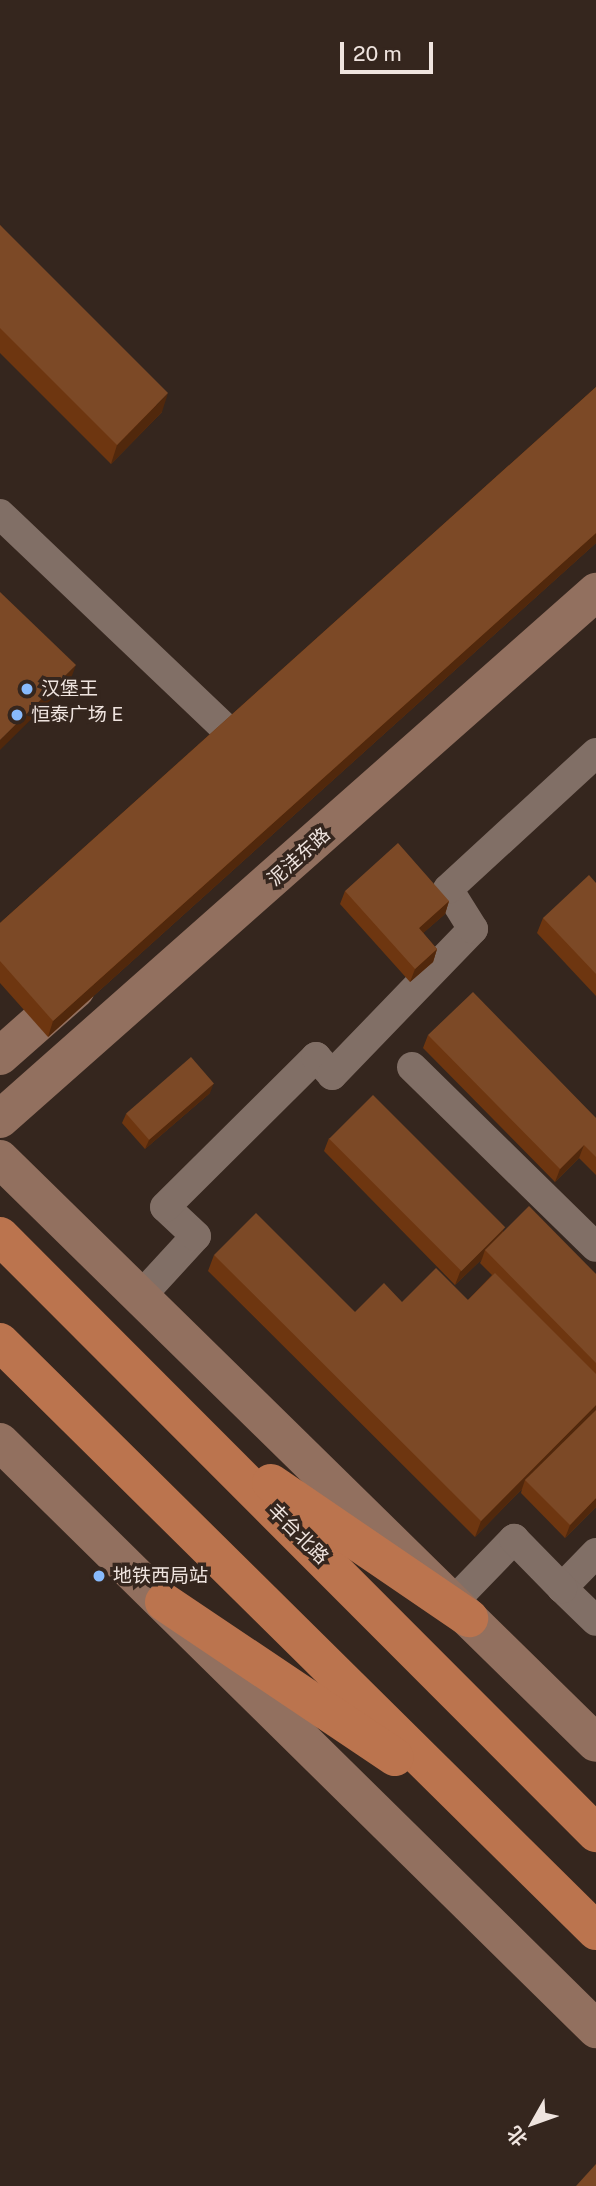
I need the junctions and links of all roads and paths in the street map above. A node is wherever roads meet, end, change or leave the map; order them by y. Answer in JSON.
{"nodes":[{"id":1,"x":0,"y":514,"type":"edge"},
{"id":2,"x":596,"y":592,"type":"edge"},
{"id":3,"x":596,"y":753,"type":"edge"},
{"id":4,"x":270,"y":771,"type":"edge"},
{"id":5,"x":170,"y":919,"type":"edge"},
{"id":6,"x":104,"y":964,"type":"edge"},
{"id":7,"x":0,"y":1056,"type":"edge"},
{"id":8,"x":412,"y":1068,"type":"dead end"},
{"id":9,"x":55,"y":1071,"type":"junction"},
{"id":10,"x":0,"y":1119,"type":"edge"},
{"id":11,"x":0,"y":1159,"type":"edge"},
{"id":12,"x":0,"y":1236,"type":"edge"},
{"id":13,"x":596,"y":1247,"type":"edge"},
{"id":14,"x":139,"y":1298,"type":"junction"},
{"id":15,"x":0,"y":1342,"type":"edge"},
{"id":16,"x":194,"y":1430,"type":"junction"},
{"id":17,"x":0,"y":1443,"type":"edge"},
{"id":18,"x":596,"y":1553,"type":"edge"},
{"id":19,"x":562,"y":1588,"type":"junction"},
{"id":20,"x":164,"y":1602,"type":"junction"},
{"id":21,"x":461,"y":1610,"type":"junction"},
{"id":22,"x":596,"y":1621,"type":"edge"},
{"id":23,"x":596,"y":1743,"type":"edge"},
{"id":24,"x":472,"y":1809,"type":"junction"},
{"id":25,"x":596,"y":1833,"type":"edge"},
{"id":26,"x":596,"y":1931,"type":"edge"},
{"id":27,"x":596,"y":2029,"type":"edge"}],
"edges":[{"from":1,"to":4,"type":"street"},
{"from":2,"to":9,"type":"street","name":"泥洼东路"},
{"from":3,"to":14,"type":"street"},
{"from":5,"to":9,"type":"street"},
{"from":6,"to":7,"type":"street"},
{"from":8,"to":13,"type":"street"},
{"from":9,"to":10,"type":"street","name":"泥洼东路"},
{"from":11,"to":14,"type":"street"},
{"from":12,"to":16,"type":"highway","name":"丰台北路"},
{"from":14,"to":21,"type":"street"},
{"from":15,"to":24,"type":"highway"},
{"from":16,"to":21,"type":"highway"},
{"from":16,"to":25,"type":"highway","name":"丰台北路"},
{"from":17,"to":20,"type":"street"},
{"from":18,"to":19,"type":"street"},
{"from":19,"to":21,"type":"street"},
{"from":19,"to":22,"type":"street"},
{"from":20,"to":24,"type":"highway"},
{"from":20,"to":27,"type":"street"},
{"from":21,"to":23,"type":"street"},
{"from":24,"to":26,"type":"highway"}]}
